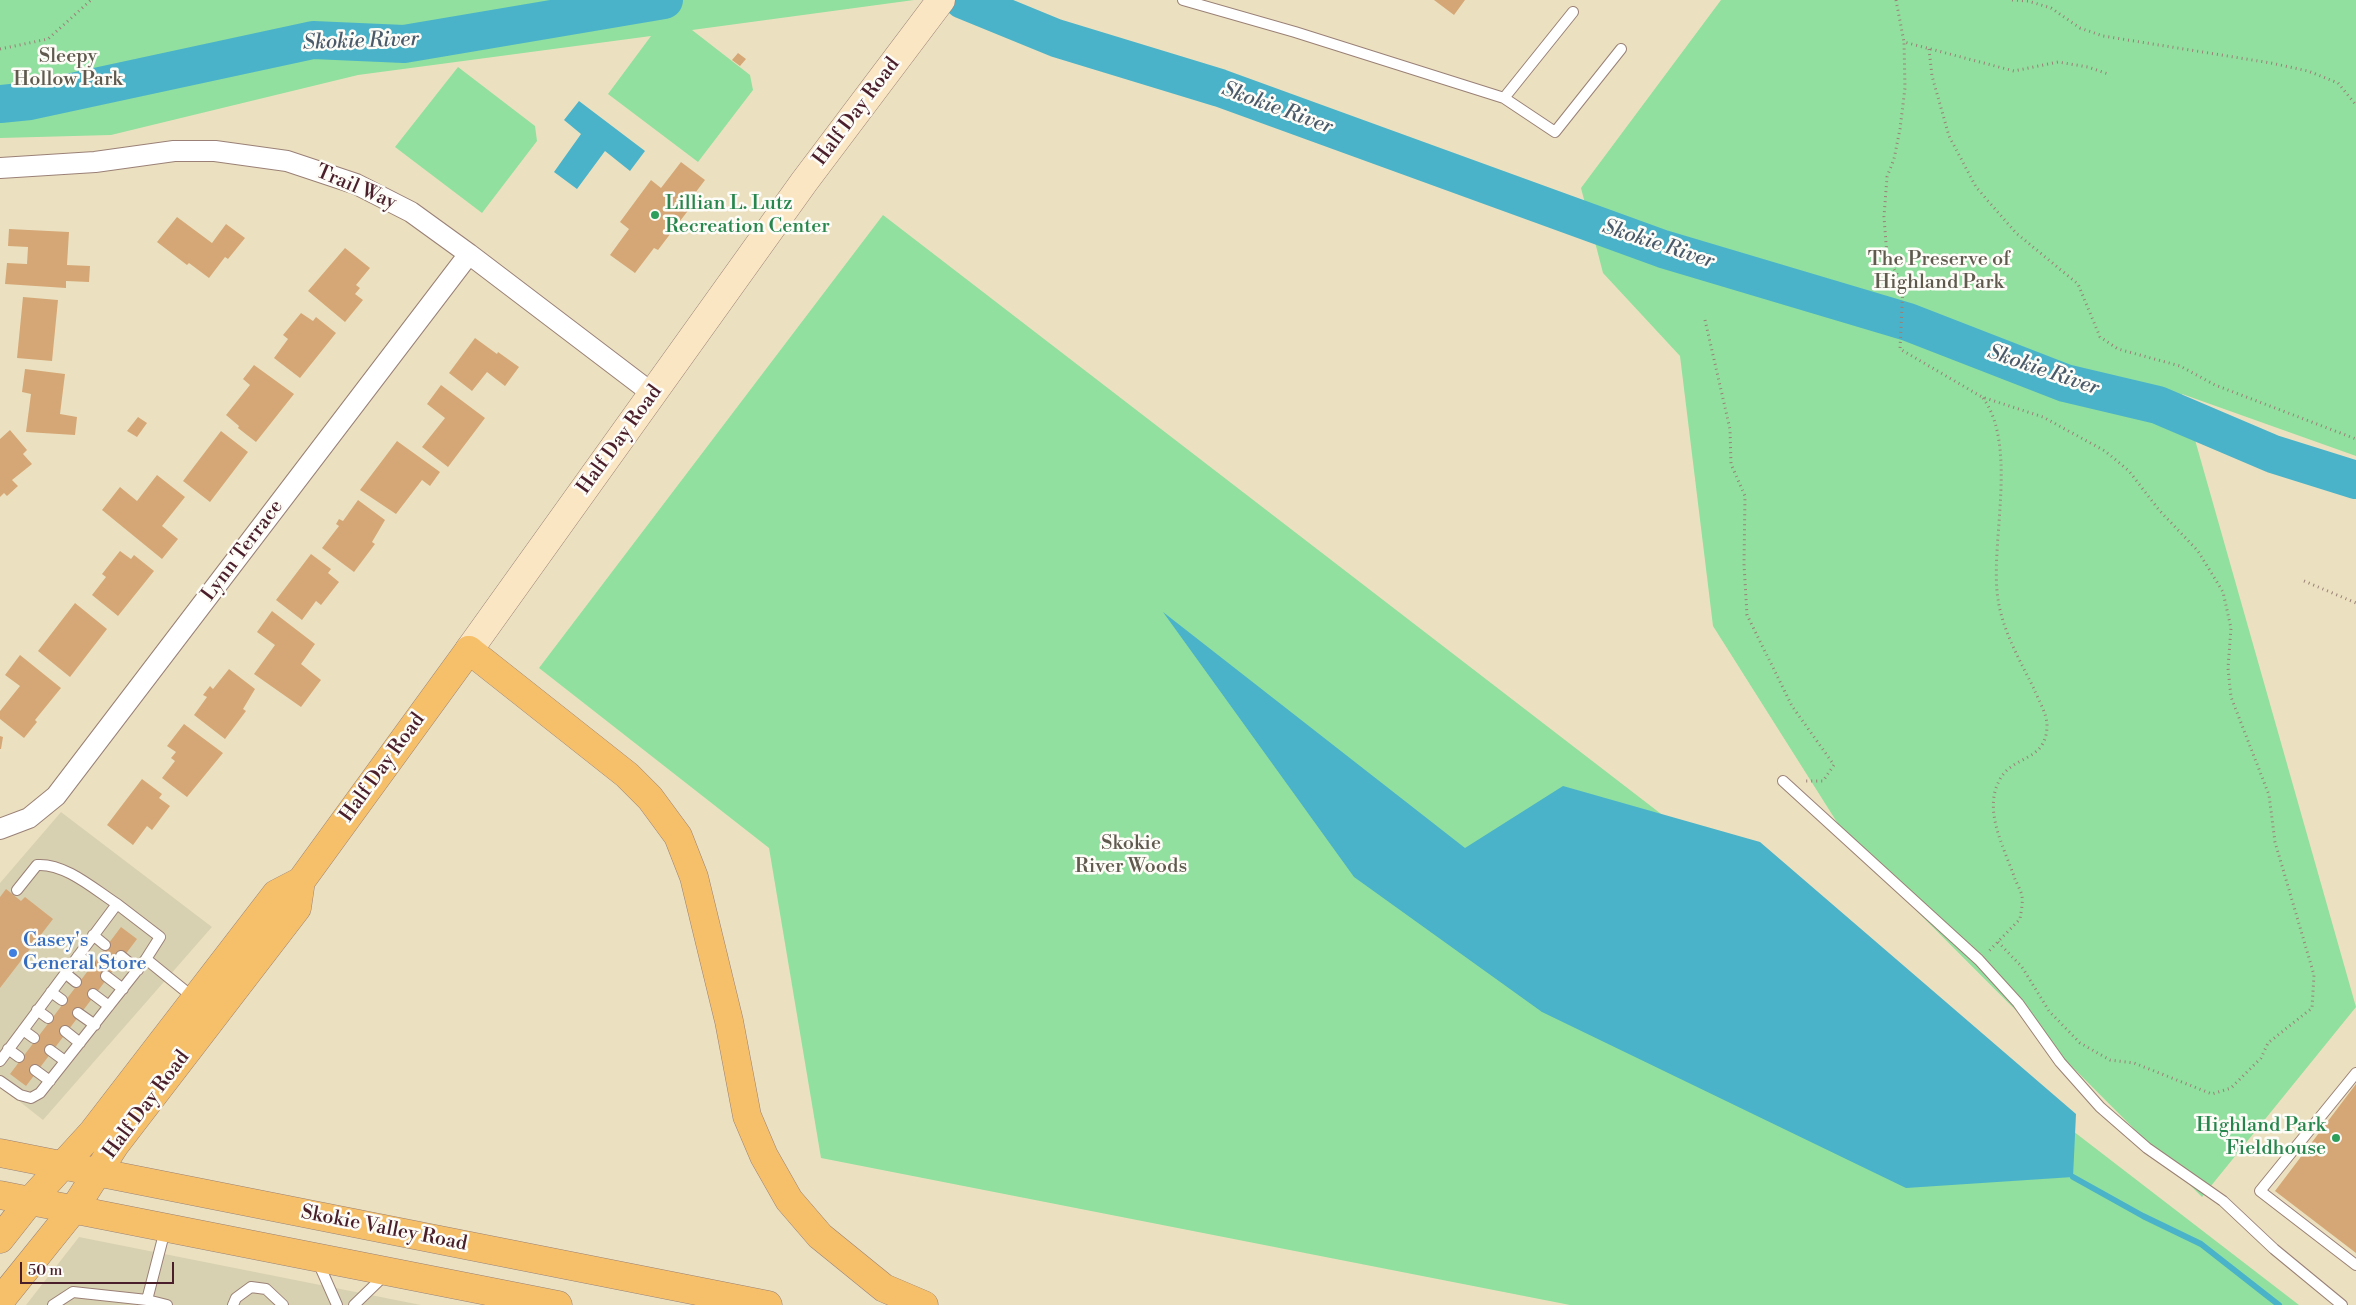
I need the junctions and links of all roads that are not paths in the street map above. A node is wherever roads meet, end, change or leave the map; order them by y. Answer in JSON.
{"nodes":[{"id":1,"x":941,"y":0,"type":"edge"},
{"id":2,"x":1183,"y":0,"type":"edge"},
{"id":3,"x":1573,"y":12,"type":"dead end"},
{"id":4,"x":1621,"y":49,"type":"dead end"},
{"id":5,"x":1504,"y":98,"type":"junction"},
{"id":6,"x":0,"y":168,"type":"edge"},
{"id":7,"x":470,"y":254,"type":"junction"},
{"id":8,"x":653,"y":394,"type":"junction"},
{"id":9,"x":469,"y":650,"type":"junction"},
{"id":10,"x":1783,"y":781,"type":"road end"},
{"id":11,"x":0,"y":829,"type":"edge"},
{"id":12,"x":300,"y":881,"type":"junction"},
{"id":13,"x":17,"y":890,"type":"dead end"},
{"id":14,"x":116,"y":904,"type":"junction"},
{"id":15,"x":93,"y":936,"type":"junction"},
{"id":16,"x":105,"y":944,"type":"dead end"},
{"id":17,"x":78,"y":956,"type":"junction"},
{"id":18,"x":121,"y":956,"type":"dead end"},
{"id":19,"x":146,"y":959,"type":"junction"},
{"id":20,"x":90,"y":964,"type":"dead end"},
{"id":21,"x":138,"y":970,"type":"junction"},
{"id":22,"x":65,"y":973,"type":"junction"},
{"id":23,"x":106,"y":976,"type":"dead end"},
{"id":24,"x":76,"y":982,"type":"dead end"},
{"id":25,"x":122,"y":989,"type":"junction"},
{"id":26,"x":51,"y":992,"type":"junction"},
{"id":27,"x":93,"y":994,"type":"dead end"},
{"id":28,"x":195,"y":998,"type":"junction"},
{"id":29,"x":62,"y":1000,"type":"dead end"},
{"id":30,"x":109,"y":1006,"type":"junction"},
{"id":31,"x":38,"y":1010,"type":"junction"},
{"id":32,"x":78,"y":1013,"type":"dead end"},
{"id":33,"x":48,"y":1018,"type":"dead end"},
{"id":34,"x":94,"y":1025,"type":"junction"},
{"id":35,"x":23,"y":1030,"type":"junction"},
{"id":36,"x":64,"y":1031,"type":"dead end"},
{"id":37,"x":34,"y":1038,"type":"dead end"},
{"id":38,"x":80,"y":1043,"type":"junction"},
{"id":39,"x":8,"y":1050,"type":"junction"},
{"id":40,"x":50,"y":1050,"type":"dead end"},
{"id":41,"x":19,"y":1058,"type":"dead end"},
{"id":42,"x":0,"y":1061,"type":"edge"},
{"id":43,"x":66,"y":1062,"type":"junction"},
{"id":44,"x":35,"y":1070,"type":"dead end"},
{"id":45,"x":2356,"y":1072,"type":"edge"},
{"id":46,"x":0,"y":1081,"type":"edge"},
{"id":47,"x":50,"y":1081,"type":"junction"},
{"id":48,"x":0,"y":1153,"type":"edge"},
{"id":49,"x":62,"y":1165,"type":"junction"},
{"id":50,"x":97,"y":1172,"type":"junction"},
{"id":51,"x":0,"y":1195,"type":"edge"},
{"id":52,"x":30,"y":1200,"type":"junction"},
{"id":53,"x":74,"y":1209,"type":"junction"},
{"id":54,"x":166,"y":1227,"type":"junction"},
{"id":55,"x":0,"y":1239,"type":"edge"},
{"id":56,"x":315,"y":1257,"type":"junction"},
{"id":57,"x":2356,"y":1265,"type":"edge"},
{"id":58,"x":389,"y":1271,"type":"junction"},
{"id":59,"x":87,"y":1293,"type":"junction"},
{"id":60,"x":107,"y":1300,"type":"edge"},
{"id":61,"x":0,"y":1301,"type":"edge"},
{"id":62,"x":152,"y":1303,"type":"edge"},
{"id":63,"x":53,"y":1305,"type":"edge"},
{"id":64,"x":84,"y":1305,"type":"edge"},
{"id":65,"x":167,"y":1305,"type":"edge"},
{"id":66,"x":233,"y":1305,"type":"edge"},
{"id":67,"x":282,"y":1305,"type":"edge"},
{"id":68,"x":337,"y":1305,"type":"edge"},
{"id":69,"x":354,"y":1305,"type":"edge"},
{"id":70,"x":558,"y":1305,"type":"edge"},
{"id":71,"x":768,"y":1305,"type":"edge"},
{"id":72,"x":924,"y":1305,"type":"edge"},
{"id":73,"x":2342,"y":1305,"type":"edge"}],
"edges":[{"from":1,"to":8,"type":"main road","name":"Half Day Road"},
{"from":2,"to":5,"type":"lane"},
{"from":3,"to":5,"type":"lane"},
{"from":4,"to":5,"type":"lane"},
{"from":6,"to":7,"type":"street","name":"Trail Way"},
{"from":7,"to":8,"type":"street","name":"Trail Way"},
{"from":7,"to":11,"type":"street","name":"Lynn Terrace"},
{"from":8,"to":9,"type":"main road","name":"Half Day Road"},
{"from":9,"to":12,"type":"main road","name":"Half Day Road"},
{"from":9,"to":72,"type":"main road"},
{"from":10,"to":73,"type":"lane"},
{"from":12,"to":28,"type":"main road","name":"Half Day Road"},
{"from":12,"to":50,"type":"main road","name":"Half Day Road"},
{"from":13,"to":14,"type":"lane"},
{"from":14,"to":15,"type":"lane"},
{"from":14,"to":19,"type":"lane"},
{"from":15,"to":16,"type":"lane"},
{"from":15,"to":17,"type":"lane"},
{"from":17,"to":20,"type":"lane"},
{"from":17,"to":22,"type":"lane"},
{"from":18,"to":21,"type":"lane"},
{"from":19,"to":21,"type":"lane"},
{"from":19,"to":28,"type":"lane"},
{"from":21,"to":25,"type":"lane"},
{"from":22,"to":24,"type":"lane"},
{"from":22,"to":26,"type":"lane"},
{"from":23,"to":25,"type":"lane"},
{"from":25,"to":30,"type":"lane"},
{"from":26,"to":29,"type":"lane"},
{"from":26,"to":31,"type":"lane"},
{"from":27,"to":30,"type":"lane"},
{"from":28,"to":49,"type":"main road","name":"Half Day Road"},
{"from":30,"to":34,"type":"lane"},
{"from":31,"to":33,"type":"lane"},
{"from":31,"to":35,"type":"lane"},
{"from":32,"to":34,"type":"lane"},
{"from":34,"to":38,"type":"lane"},
{"from":35,"to":37,"type":"lane"},
{"from":35,"to":39,"type":"lane"},
{"from":36,"to":38,"type":"lane"},
{"from":38,"to":43,"type":"lane"},
{"from":39,"to":41,"type":"lane"},
{"from":39,"to":42,"type":"lane"},
{"from":40,"to":43,"type":"lane"},
{"from":43,"to":47,"type":"lane"},
{"from":44,"to":47,"type":"lane"},
{"from":45,"to":57,"type":"lane"},
{"from":46,"to":47,"type":"lane"},
{"from":48,"to":49,"type":"main road","name":"Skokie Valley Road"},
{"from":49,"to":50,"type":"main road","name":"Skokie Valley Road"},
{"from":49,"to":52,"type":"main road","name":"Half Day Road"},
{"from":50,"to":53,"type":"main road","name":"Half Day Road"},
{"from":50,"to":71,"type":"main road","name":"Skokie Valley Road"},
{"from":51,"to":52,"type":"main road","name":"Skokie Valley Road"},
{"from":52,"to":53,"type":"main road","name":"Skokie Valley Road"},
{"from":52,"to":55,"type":"main road","name":"Half Day Road"},
{"from":53,"to":54,"type":"main road","name":"Skokie Valley Road"},
{"from":53,"to":61,"type":"main road","name":"Half Day Road"},
{"from":54,"to":56,"type":"main road","name":"Skokie Valley Road"},
{"from":54,"to":62,"type":"lane"},
{"from":56,"to":58,"type":"main road","name":"Skokie Valley Road"},
{"from":56,"to":68,"type":"lane"},
{"from":58,"to":69,"type":"lane"},
{"from":58,"to":70,"type":"main road","name":"Skokie Valley Road"},
{"from":59,"to":60,"type":"lane"},
{"from":59,"to":63,"type":"lane"},
{"from":59,"to":64,"type":"lane"},
{"from":60,"to":62,"type":"lane"},
{"from":62,"to":65,"type":"lane"},
{"from":66,"to":67,"type":"lane"}]}
